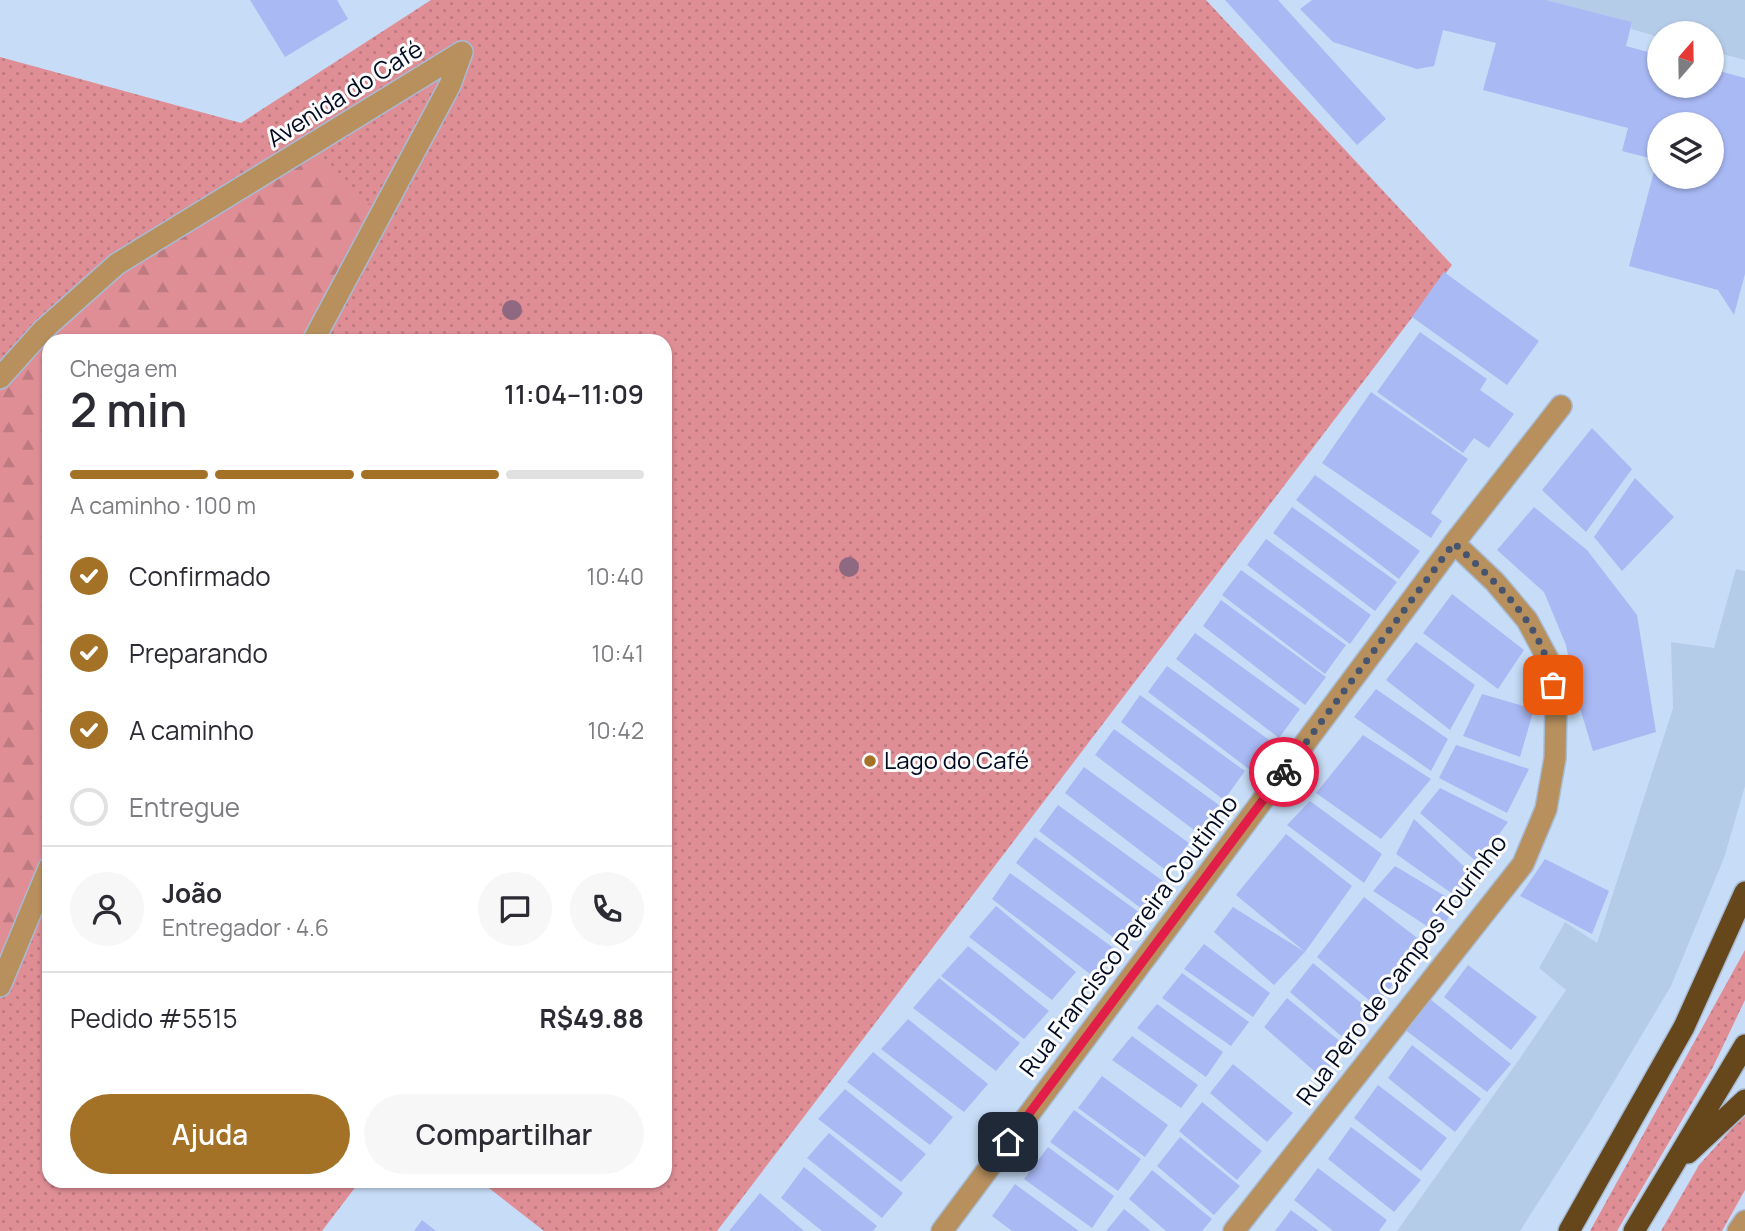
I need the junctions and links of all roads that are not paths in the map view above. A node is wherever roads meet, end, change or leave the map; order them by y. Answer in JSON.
{"nodes":[{"id":1,"x":317,"y":334,"type":"edge"},
{"id":2,"x":0,"y":378,"type":"edge"},
{"id":3,"x":1561,"y":406,"type":"dead end"},
{"id":4,"x":1454,"y":543,"type":"junction"},
{"id":5,"x":42,"y":885,"type":"edge"},
{"id":6,"x":1745,"y":892,"type":"edge"},
{"id":7,"x":0,"y":986,"type":"edge"},
{"id":8,"x":1745,"y":1045,"type":"edge"},
{"id":9,"x":1745,"y":1100,"type":"edge"},
{"id":10,"x":1669,"y":1171,"type":"junction"},
{"id":11,"x":1745,"y":1221,"type":"edge"},
{"id":12,"x":942,"y":1231,"type":"edge"},
{"id":13,"x":1234,"y":1231,"type":"edge"},
{"id":14,"x":1569,"y":1231,"type":"edge"},
{"id":15,"x":1633,"y":1231,"type":"edge"},
{"id":16,"x":1738,"y":1231,"type":"edge"}],
"edges":[{"from":1,"to":2,"type":"street","name":"Avenida do Café"},
{"from":3,"to":4,"type":"street","name":"Rua Francisco Pereira Coutinho"},
{"from":4,"to":12,"type":"street","name":"Rua Francisco Pereira Coutinho"},
{"from":4,"to":13,"type":"street","name":"Rua Pero de Campos Tourinho"},
{"from":5,"to":7,"type":"street"},
{"from":6,"to":14,"type":"highway"},
{"from":8,"to":10,"type":"highway"},
{"from":9,"to":10,"type":"highway"},
{"from":10,"to":15,"type":"highway"},
{"from":11,"to":16,"type":"street"}]}
